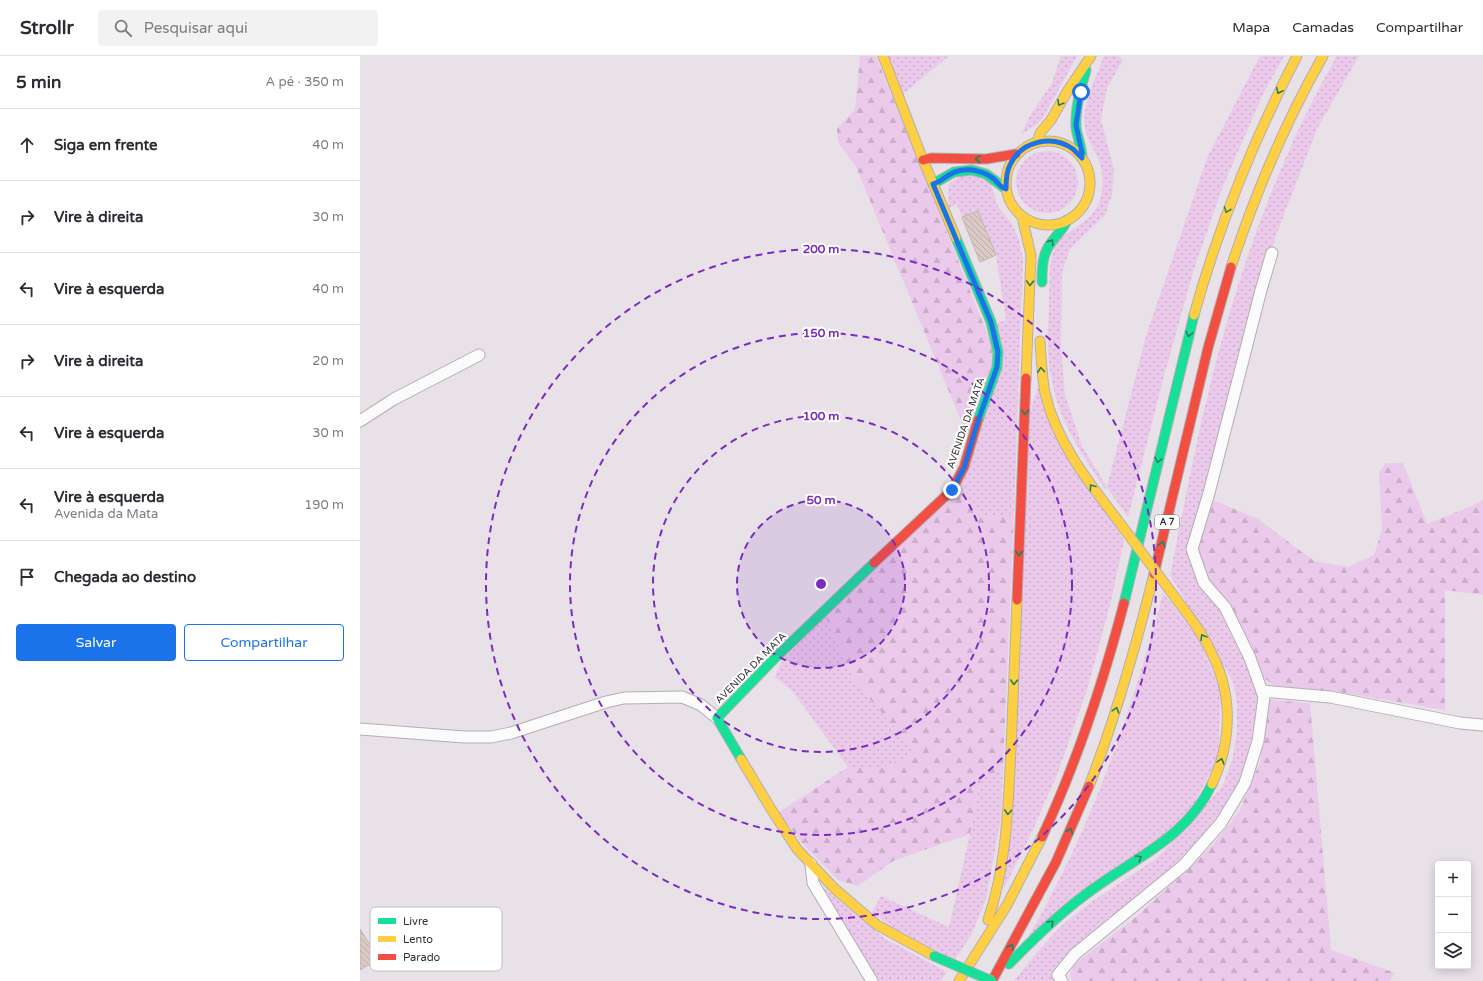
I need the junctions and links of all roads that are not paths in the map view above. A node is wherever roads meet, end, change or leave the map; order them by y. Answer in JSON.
{"nodes":[{"id":1,"x":883,"y":56,"type":"edge"},
{"id":2,"x":1297,"y":56,"type":"edge"},
{"id":3,"x":1323,"y":56,"type":"edge"},
{"id":4,"x":1090,"y":58,"type":"edge"},
{"id":5,"x":1037,"y":142,"type":"junction"},
{"id":6,"x":1016,"y":154,"type":"junction"},
{"id":7,"x":1082,"y":158,"type":"junction"},
{"id":8,"x":923,"y":160,"type":"junction"},
{"id":9,"x":933,"y":184,"type":"junction"},
{"id":10,"x":1006,"y":189,"type":"junction"},
{"id":11,"x":1022,"y":217,"type":"junction"},
{"id":12,"x":1067,"y":220,"type":"junction"},
{"id":13,"x":1272,"y":253,"type":"dead end"},
{"id":14,"x":1041,"y":292,"type":"dead end"},
{"id":15,"x":1040,"y":330,"type":"dead end"},
{"id":16,"x":479,"y":355,"type":"dead end"},
{"id":17,"x":360,"y":421,"type":"edge"},
{"id":18,"x":1262,"y":691,"type":"junction"},
{"id":19,"x":717,"y":718,"type":"junction"},
{"id":20,"x":1483,"y":725,"type":"edge"},
{"id":21,"x":360,"y":729,"type":"edge"},
{"id":22,"x":811,"y":864,"type":"junction"},
{"id":23,"x":972,"y":961,"type":"junction"},
{"id":24,"x":872,"y":981,"type":"edge"},
{"id":25,"x":958,"y":981,"type":"edge"},
{"id":26,"x":993,"y":981,"type":"edge"},
{"id":27,"x":1062,"y":981,"type":"edge"}],
"edges":[{"from":1,"to":8,"type":"main road","name":"AVENIDA DA MATA"},
{"from":2,"to":23,"type":"main road","number":"A 7","one_way":true},
{"from":26,"to":3,"type":"main road","number":"A 7","one_way":true},
{"from":4,"to":5,"type":"main road","one_way":true},
{"from":4,"to":7,"type":"main road"},
{"from":5,"to":6,"type":"main road"},
{"from":5,"to":7,"type":"main road"},
{"from":6,"to":8,"type":"main road","one_way":true},
{"from":6,"to":10,"type":"main road"},
{"from":7,"to":12,"type":"main road"},
{"from":8,"to":9,"type":"main road","name":"AVENIDA DA MATA"},
{"from":9,"to":10,"type":"main road"},
{"from":9,"to":19,"type":"main road","name":"AVENIDA DA MATA"},
{"from":10,"to":11,"type":"main road"},
{"from":11,"to":12,"type":"main road"},
{"from":11,"to":23,"type":"main road","one_way":true},
{"from":14,"to":12,"type":"main road","one_way":true},
{"from":13,"to":18,"type":"street"},
{"from":26,"to":15,"type":"main road","one_way":true,"bridge":true},
{"from":16,"to":17,"type":"street"},
{"from":18,"to":20,"type":"street"},
{"from":18,"to":27,"type":"street"},
{"from":19,"to":21,"type":"street"},
{"from":19,"to":22,"type":"main road"},
{"from":22,"to":24,"type":"street"},
{"from":22,"to":26,"type":"main road","bridge":true},
{"from":23,"to":25,"type":"main road","number":"A 7"}]}
